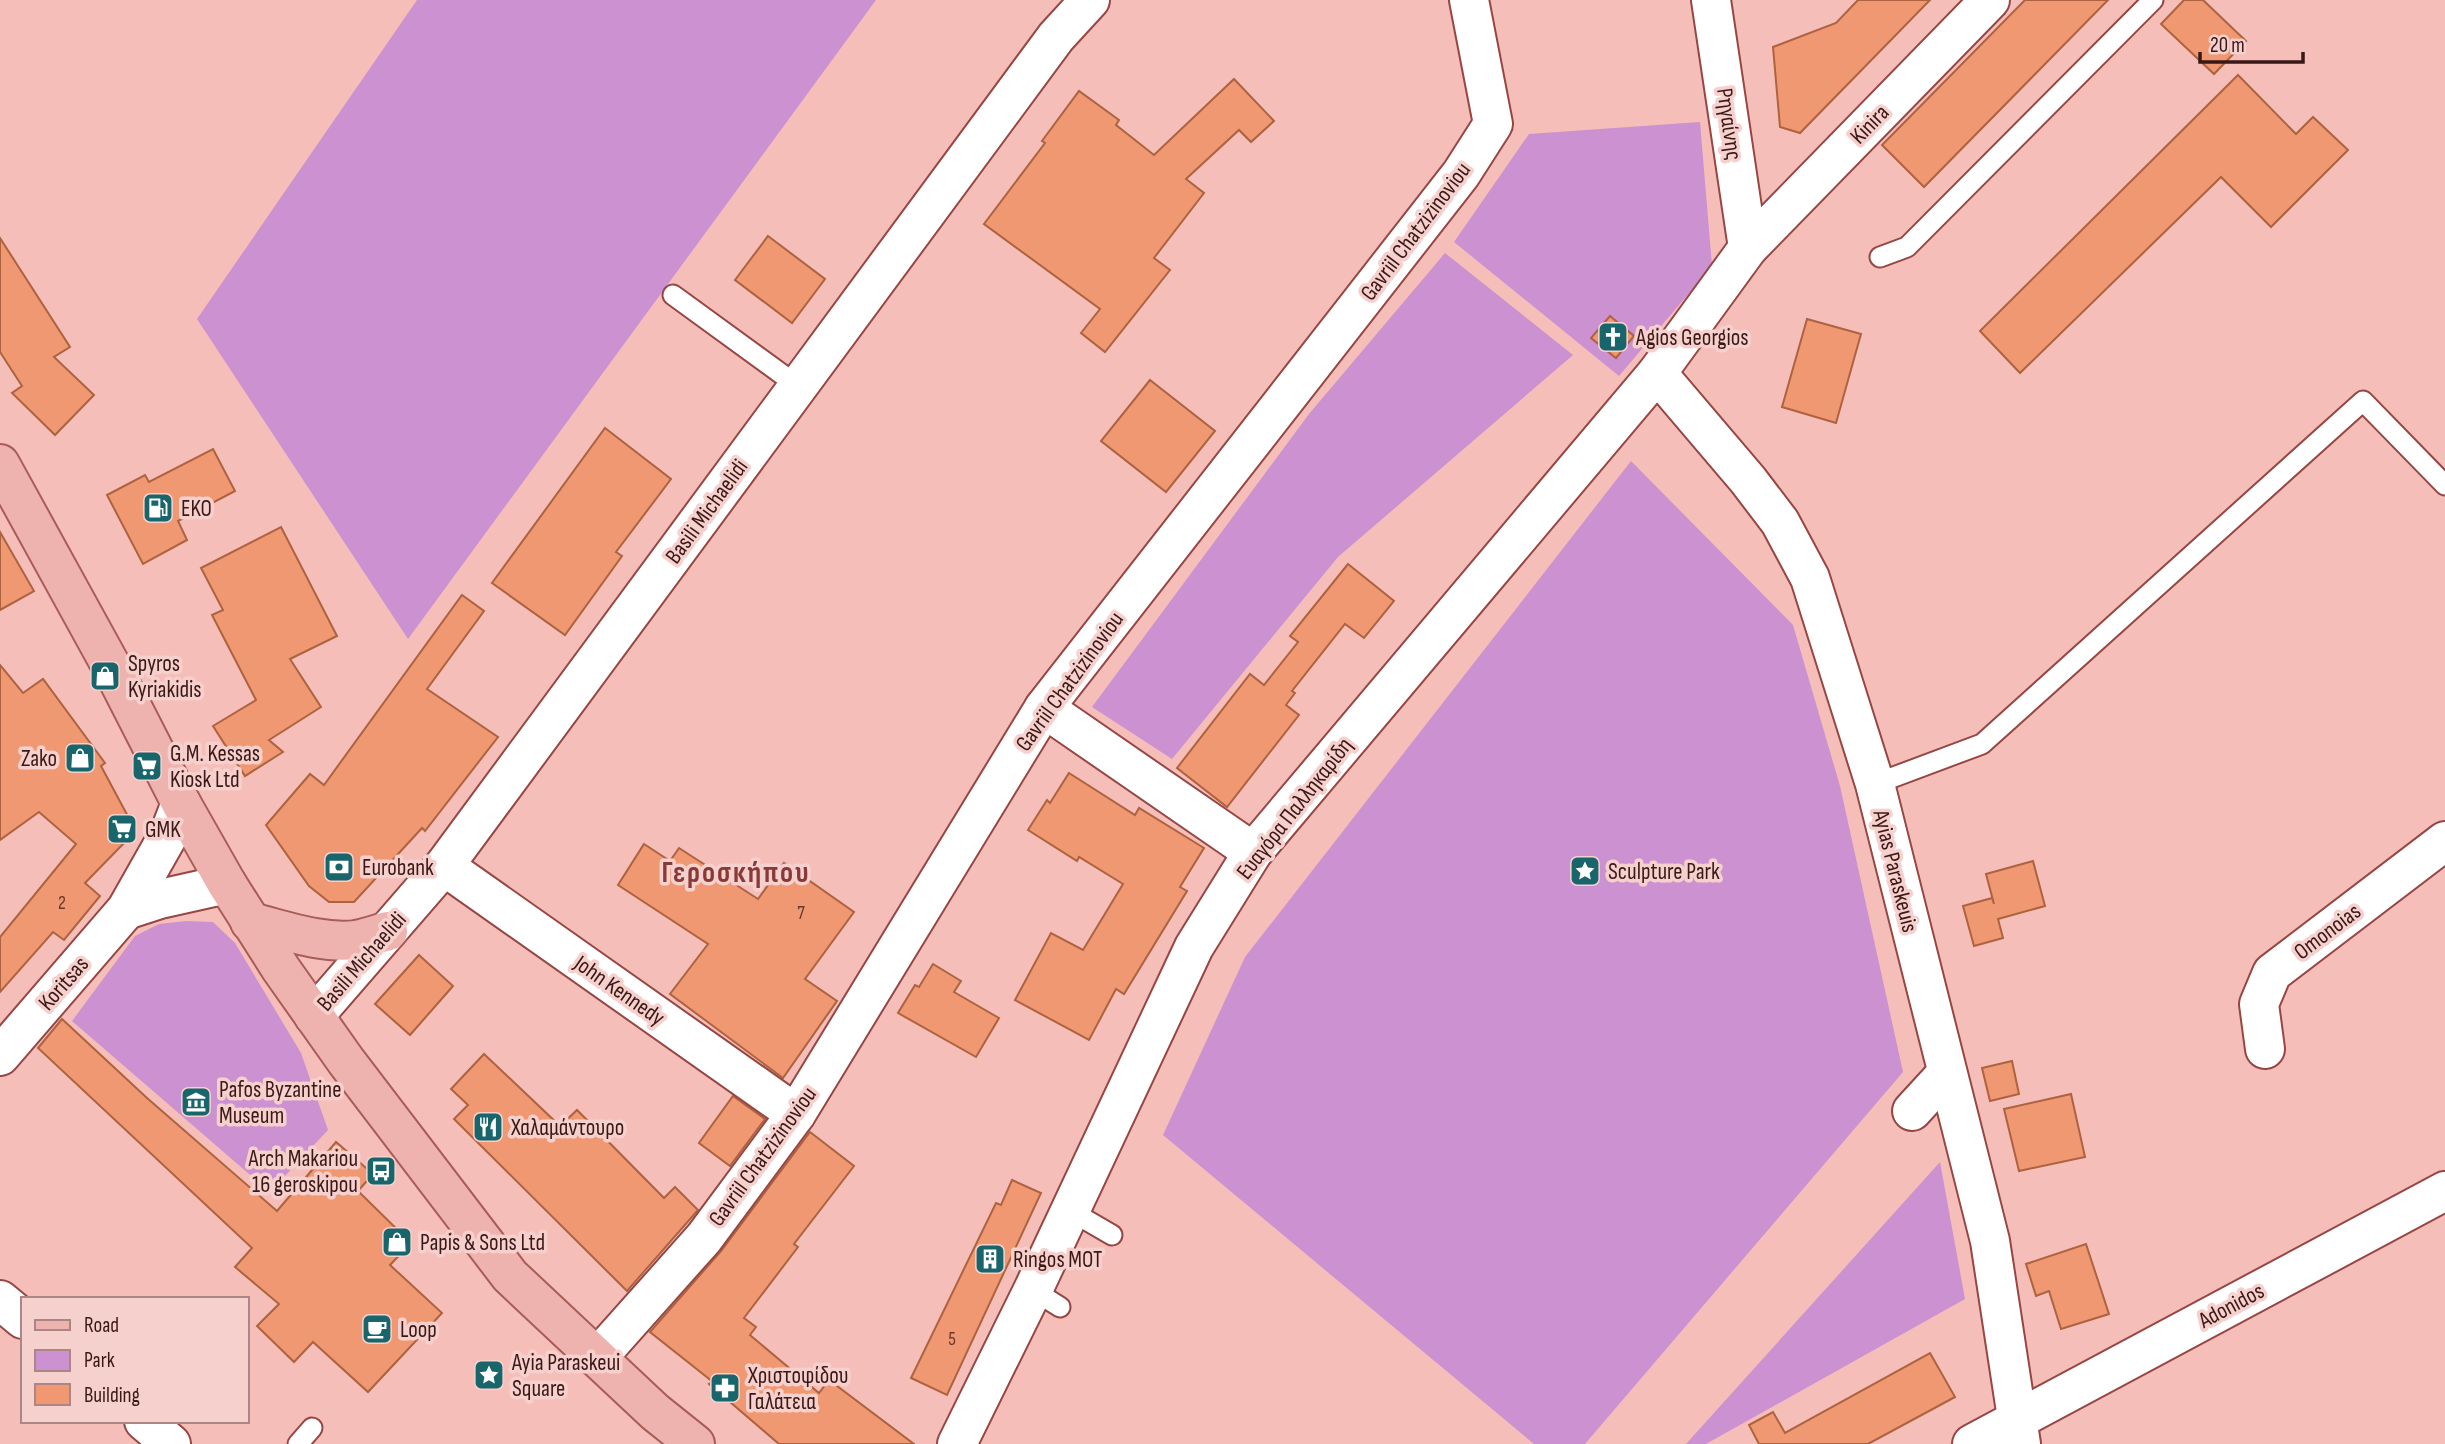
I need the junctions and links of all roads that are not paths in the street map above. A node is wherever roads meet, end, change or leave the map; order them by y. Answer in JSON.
{"nodes":[{"id":1,"x":1090,"y":0,"type":"edge"},
{"id":2,"x":1469,"y":0,"type":"edge"},
{"id":3,"x":1711,"y":0,"type":"edge"},
{"id":4,"x":1990,"y":0,"type":"edge"},
{"id":5,"x":2153,"y":0,"type":"edge"},
{"id":6,"x":1748,"y":248,"type":"junction"},
{"id":7,"x":1880,"y":257,"type":"dead end"},
{"id":8,"x":673,"y":295,"type":"dead end"},
{"id":9,"x":1657,"y":373,"type":"junction"},
{"id":10,"x":799,"y":386,"type":"junction"},
{"id":11,"x":0,"y":464,"type":"edge"},
{"id":12,"x":2445,"y":485,"type":"edge"},
{"id":13,"x":1044,"y":708,"type":"junction"},
{"id":14,"x":1875,"y":784,"type":"junction"},
{"id":15,"x":181,"y":803,"type":"junction"},
{"id":16,"x":2445,"y":841,"type":"edge"},
{"id":17,"x":1253,"y":852,"type":"junction"},
{"id":18,"x":444,"y":866,"type":"junction"},
{"id":19,"x":227,"y":884,"type":"junction"},
{"id":20,"x":126,"y":910,"type":"junction"},
{"id":21,"x":250,"y":922,"type":"junction"},
{"id":22,"x":388,"y":930,"type":"junction"},
{"id":23,"x":314,"y":1016,"type":"junction"},
{"id":24,"x":2265,"y":1049,"type":"dead end"},
{"id":25,"x":0,"y":1056,"type":"edge"},
{"id":26,"x":1946,"y":1074,"type":"junction"},
{"id":27,"x":1912,"y":1111,"type":"dead end"},
{"id":28,"x":796,"y":1114,"type":"junction"},
{"id":29,"x":2445,"y":1191,"type":"edge"},
{"id":30,"x":1069,"y":1210,"type":"junction"},
{"id":31,"x":1112,"y":1235,"type":"dead end"},
{"id":32,"x":0,"y":1300,"type":"edge"},
{"id":33,"x":21,"y":1317,"type":"edge"},
{"id":34,"x":598,"y":1357,"type":"junction"},
{"id":35,"x":146,"y":1423,"type":"edge"},
{"id":36,"x":312,"y":1428,"type":"dead end"},
{"id":37,"x":2019,"y":1431,"type":"edge"},
{"id":38,"x":171,"y":1444,"type":"edge"},
{"id":39,"x":298,"y":1444,"type":"edge"},
{"id":40,"x":695,"y":1444,"type":"edge"},
{"id":41,"x":957,"y":1444,"type":"edge"},
{"id":42,"x":1972,"y":1444,"type":"edge"}],
"edges":[{"from":1,"to":10,"type":"street","name":"Basili Michaelidi"},
{"from":2,"to":13,"type":"street","name":"Gavriil Chatzizinoviou"},
{"from":3,"to":6,"type":"street","name":"Ρηγαίνης"},
{"from":4,"to":6,"type":"street","name":"Kinira"},
{"from":5,"to":7,"type":"lane"},
{"from":6,"to":9,"type":"street","name":"Ευαγόρα Παλληκαρίδη"},
{"from":8,"to":10,"type":"lane"},
{"from":9,"to":14,"type":"street","name":"Ayias Paraskeuis"},
{"from":9,"to":17,"type":"street","name":"Ευαγόρα Παλληκαρίδη"},
{"from":10,"to":18,"type":"street","name":"Basili Michaelidi"},
{"from":11,"to":15,"type":"main road"},
{"from":12,"to":14,"type":"lane"},
{"from":13,"to":17,"type":"street"},
{"from":13,"to":28,"type":"street","name":"Gavriil Chatzizinoviou"},
{"from":14,"to":26,"type":"street","name":"Ayias Paraskeuis"},
{"from":15,"to":19,"type":"main road"},
{"from":15,"to":20,"type":"street","name":"Koritsas"},
{"from":16,"to":24,"type":"street","name":"Omonoias"},
{"from":17,"to":30,"type":"street","name":"Ευαγόρα Παλληκαρίδη"},
{"from":18,"to":22,"type":"street","name":"Basili Michaelidi"},
{"from":18,"to":28,"type":"street","name":"John Kennedy"},
{"from":19,"to":20,"type":"street"},
{"from":19,"to":21,"type":"main road"},
{"from":20,"to":25,"type":"street","name":"Koritsas"},
{"from":21,"to":22,"type":"main road"},
{"from":21,"to":23,"type":"main road"},
{"from":22,"to":23,"type":"street","name":"Basili Michaelidi"},
{"from":23,"to":34,"type":"main road"},
{"from":26,"to":27,"type":"street"},
{"from":26,"to":37,"type":"street","name":"Ayias Paraskeuis"},
{"from":28,"to":34,"type":"street","name":"Gavriil Chatzizinoviou"},
{"from":29,"to":37,"type":"street","name":"Adonidos"},
{"from":30,"to":31,"type":"lane"},
{"from":30,"to":41,"type":"street","name":"Ευαγόρα Παλληκαρίδη"},
{"from":32,"to":33,"type":"street"},
{"from":34,"to":40,"type":"main road"},
{"from":35,"to":38,"type":"street"},
{"from":36,"to":39,"type":"lane"},
{"from":37,"to":42,"type":"street","name":"Adonidos"}]}
